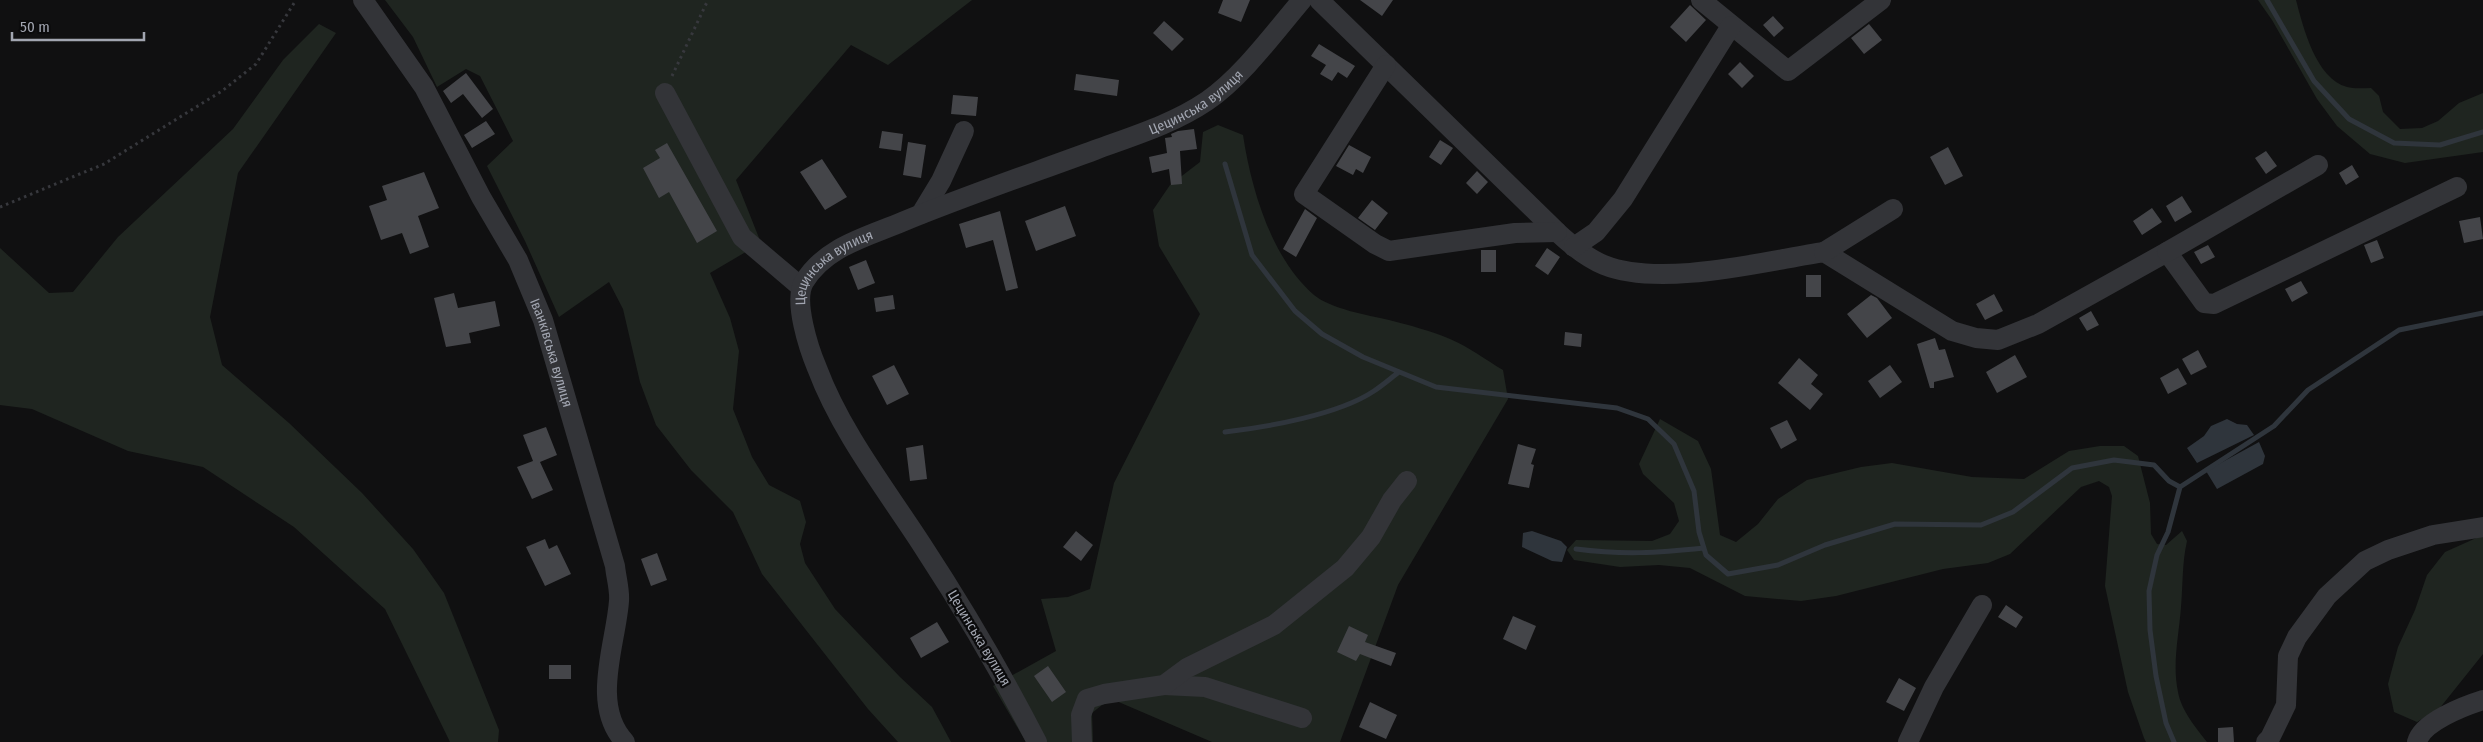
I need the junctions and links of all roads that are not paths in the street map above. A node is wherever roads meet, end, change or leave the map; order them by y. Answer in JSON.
{"nodes":[{"id":1,"x":363,"y":0,"type":"edge"},
{"id":2,"x":1302,"y":0,"type":"edge"},
{"id":3,"x":1319,"y":0,"type":"edge"},
{"id":4,"x":1702,"y":0,"type":"edge"},
{"id":5,"x":1881,"y":0,"type":"edge"},
{"id":6,"x":1731,"y":26,"type":"junction"},
{"id":7,"x":1386,"y":65,"type":"junction"},
{"id":8,"x":664,"y":93,"type":"road end"},
{"id":9,"x":964,"y":132,"type":"dead end"},
{"id":10,"x":2318,"y":165,"type":"dead end"},
{"id":11,"x":2458,"y":186,"type":"dead end"},
{"id":12,"x":1893,"y":209,"type":"dead end"},
{"id":13,"x":921,"y":214,"type":"junction"},
{"id":14,"x":1557,"y":232,"type":"junction"},
{"id":15,"x":1574,"y":247,"type":"junction"},
{"id":16,"x":1824,"y":252,"type":"junction"},
{"id":17,"x":2167,"y":252,"type":"junction"},
{"id":18,"x":802,"y":287,"type":"junction"},
{"id":19,"x":1407,"y":481,"type":"dead end"},
{"id":20,"x":2483,"y":527,"type":"edge"},
{"id":21,"x":1982,"y":605,"type":"dead end"},
{"id":22,"x":1164,"y":685,"type":"junction"},
{"id":23,"x":2483,"y":700,"type":"edge"},
{"id":24,"x":1302,"y":718,"type":"dead end"},
{"id":25,"x":624,"y":742,"type":"edge"},
{"id":26,"x":1038,"y":742,"type":"edge"},
{"id":27,"x":1082,"y":742,"type":"edge"},
{"id":28,"x":1908,"y":742,"type":"edge"},
{"id":29,"x":2266,"y":742,"type":"edge"},
{"id":30,"x":2417,"y":742,"type":"edge"}],
"edges":[{"from":1,"to":25,"type":"street","name":"Іванківська вулиця"},
{"from":2,"to":13,"type":"street","name":"Цецинська вулиця"},
{"from":3,"to":7,"type":"street"},
{"from":4,"to":6,"type":"street"},
{"from":5,"to":6,"type":"street"},
{"from":6,"to":15,"type":"street"},
{"from":7,"to":14,"type":"street"},
{"from":7,"to":14,"type":"street"},
{"from":8,"to":18,"type":"street"},
{"from":9,"to":13,"type":"street"},
{"from":10,"to":17,"type":"street"},
{"from":11,"to":17,"type":"street"},
{"from":12,"to":16,"type":"street"},
{"from":13,"to":18,"type":"street","name":"Цецинська вулиця"},
{"from":14,"to":15,"type":"street"},
{"from":15,"to":16,"type":"street"},
{"from":16,"to":17,"type":"street"},
{"from":18,"to":26,"type":"street","name":"Цецинська вулиця"},
{"from":19,"to":22,"type":"street"},
{"from":20,"to":29,"type":"street"},
{"from":21,"to":28,"type":"street"},
{"from":22,"to":24,"type":"street"},
{"from":22,"to":27,"type":"street"},
{"from":23,"to":30,"type":"street"}]}
